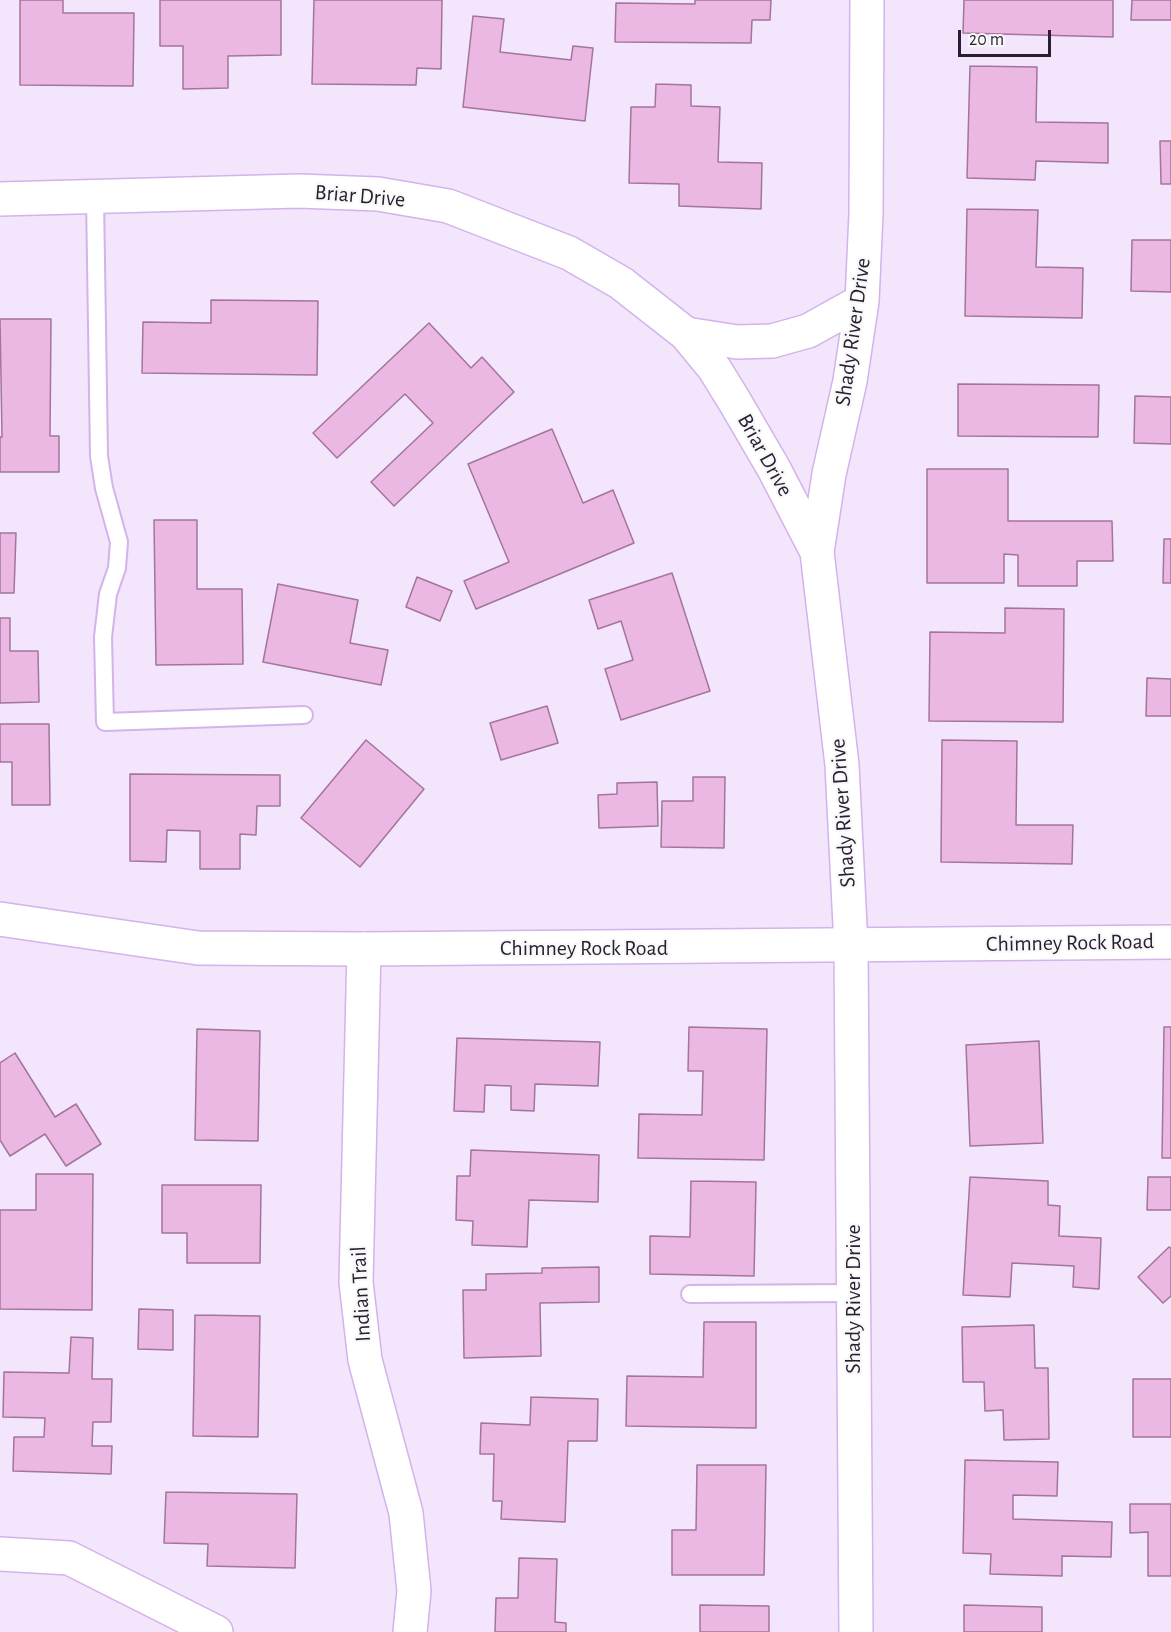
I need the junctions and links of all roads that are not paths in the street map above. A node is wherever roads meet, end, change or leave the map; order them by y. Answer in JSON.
{"nodes":[{"id":1,"x":867,"y":0,"type":"edge"},
{"id":2,"x":94,"y":197,"type":"junction"},
{"id":3,"x":0,"y":199,"type":"edge"},
{"id":4,"x":862,"y":301,"type":"junction"},
{"id":5,"x":686,"y":334,"type":"junction"},
{"id":6,"x":817,"y":552,"type":"junction"},
{"id":7,"x":304,"y":715,"type":"dead end"},
{"id":8,"x":0,"y":920,"type":"edge"},
{"id":9,"x":1171,"y":942,"type":"edge"},
{"id":10,"x":851,"y":946,"type":"junction"},
{"id":11,"x":364,"y":949,"type":"junction"},
{"id":12,"x":853,"y":1293,"type":"junction"},
{"id":13,"x":690,"y":1294,"type":"dead end"},
{"id":14,"x":0,"y":1554,"type":"edge"},
{"id":15,"x":216,"y":1632,"type":"edge"},
{"id":16,"x":410,"y":1632,"type":"edge"},
{"id":17,"x":856,"y":1632,"type":"edge"}],
"edges":[{"from":1,"to":4,"type":"street","name":"Shady River Drive"},
{"from":2,"to":3,"type":"street","name":"Briar Drive"},
{"from":2,"to":5,"type":"street","name":"Briar Drive"},
{"from":2,"to":7,"type":"lane"},
{"from":4,"to":5,"type":"street","name":"Briar Drive"},
{"from":4,"to":6,"type":"street","name":"Shady River Drive"},
{"from":5,"to":6,"type":"street","name":"Briar Drive"},
{"from":6,"to":10,"type":"street","name":"Shady River Drive"},
{"from":8,"to":11,"type":"street","name":"Chimney Rock Road"},
{"from":9,"to":10,"type":"street","name":"Chimney Rock Road"},
{"from":10,"to":11,"type":"street","name":"Chimney Rock Road"},
{"from":10,"to":12,"type":"street","name":"Shady River Drive"},
{"from":11,"to":16,"type":"street","name":"Indian Trail"},
{"from":12,"to":13,"type":"lane"},
{"from":12,"to":17,"type":"street","name":"Shady River Drive"},
{"from":14,"to":15,"type":"street"}]}
